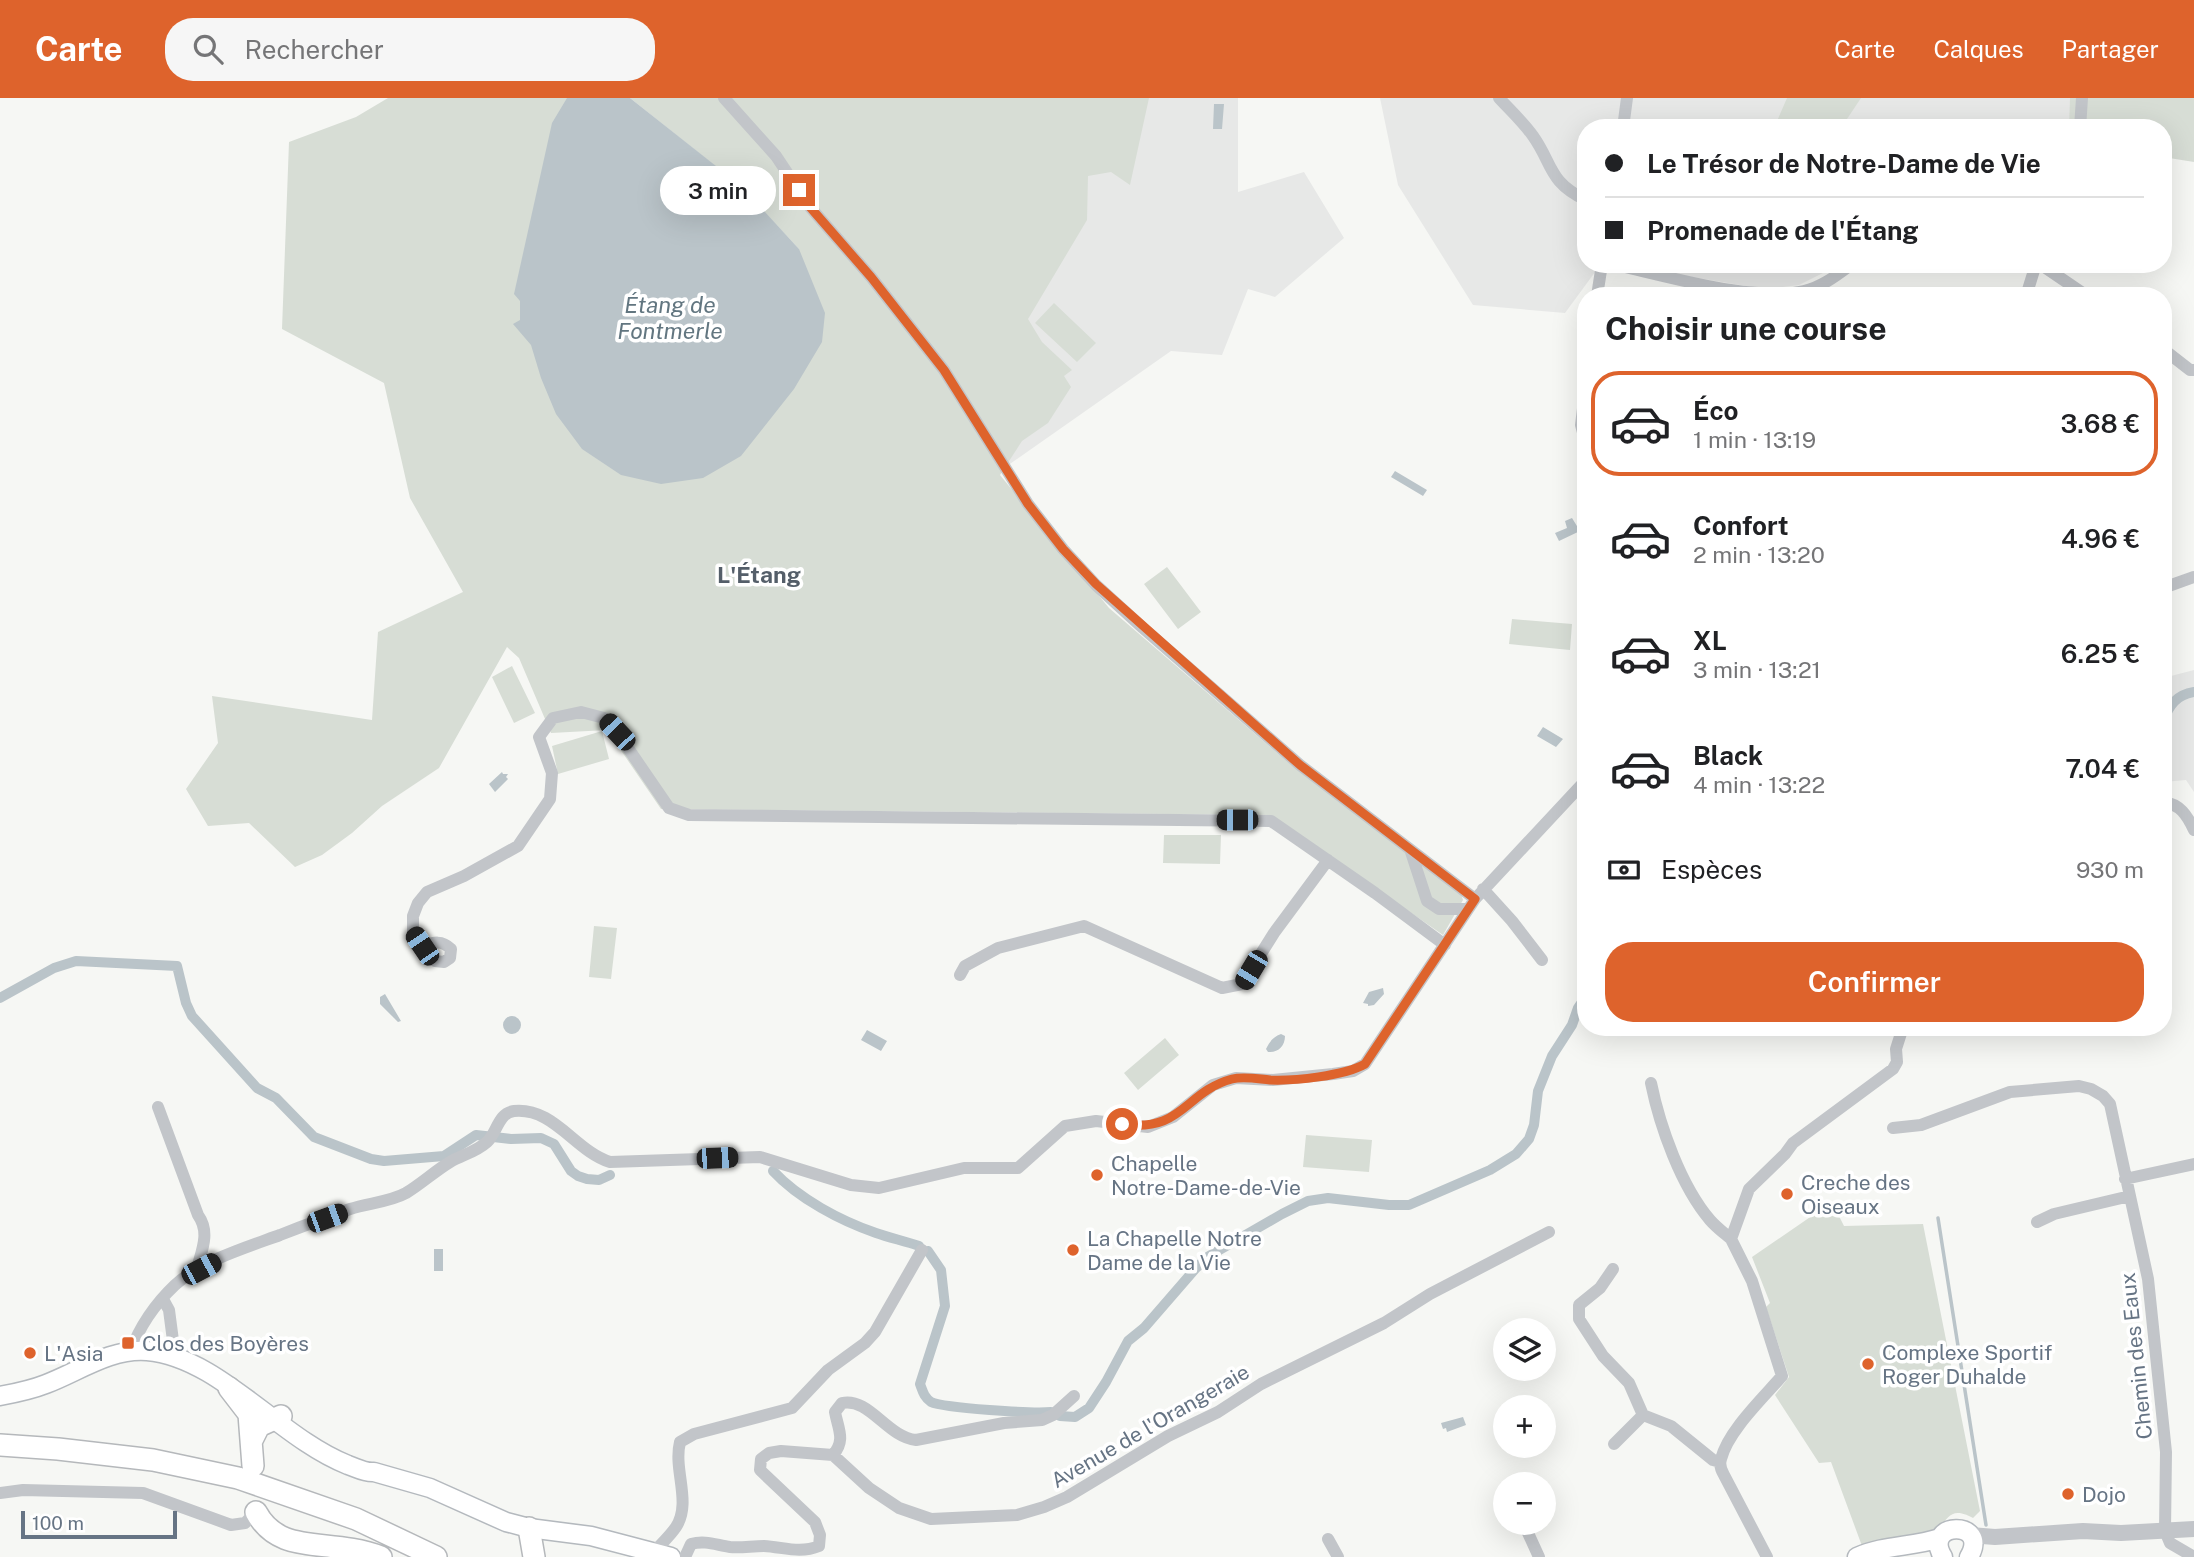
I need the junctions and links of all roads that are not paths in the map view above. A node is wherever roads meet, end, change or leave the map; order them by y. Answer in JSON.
{"nodes":[{"id":1,"x":724,"y":98,"type":"edge"},
{"id":2,"x":1499,"y":98,"type":"edge"},
{"id":3,"x":1627,"y":98,"type":"edge"},
{"id":4,"x":2082,"y":98,"type":"edge"},
{"id":5,"x":1624,"y":119,"type":"edge"},
{"id":6,"x":2081,"y":119,"type":"edge"},
{"id":7,"x":1577,"y":196,"type":"edge"},
{"id":8,"x":1654,"y":273,"type":"edge"},
{"id":9,"x":1839,"y":273,"type":"edge"},
{"id":10,"x":2052,"y":273,"type":"edge"},
{"id":11,"x":1720,"y":287,"type":"edge"},
{"id":12,"x":1814,"y":287,"type":"edge"},
{"id":13,"x":2073,"y":287,"type":"edge"},
{"id":14,"x":2172,"y":356,"type":"edge"},
{"id":15,"x":2194,"y":370,"type":"edge"},
{"id":16,"x":2194,"y":577,"type":"edge"},
{"id":17,"x":2172,"y":585,"type":"edge"},
{"id":18,"x":1577,"y":790,"type":"edge"},
{"id":19,"x":2172,"y":805,"type":"edge"},
{"id":20,"x":2194,"y":830,"type":"edge"},
{"id":21,"x":1409,"y":849,"type":"junction"},
{"id":22,"x":1328,"y":860,"type":"junction"},
{"id":23,"x":1475,"y":899,"type":"junction"},
{"id":24,"x":1445,"y":945,"type":"junction"},
{"id":25,"x":422,"y":946,"type":"dead end"},
{"id":26,"x":1542,"y":960,"type":"dead end"},
{"id":27,"x":960,"y":975,"type":"dead end"},
{"id":28,"x":1900,"y":1036,"type":"edge"},
{"id":29,"x":1651,"y":1083,"type":"dead end"},
{"id":30,"x":158,"y":1107,"type":"dead end"},
{"id":31,"x":1893,"y":1128,"type":"dead end"},
{"id":32,"x":2194,"y":1164,"type":"edge"},
{"id":33,"x":2125,"y":1179,"type":"junction"},
{"id":34,"x":2130,"y":1196,"type":"junction"},
{"id":35,"x":2038,"y":1222,"type":"dead end"},
{"id":36,"x":1549,"y":1232,"type":"dead end"},
{"id":37,"x":1731,"y":1239,"type":"junction"},
{"id":38,"x":922,"y":1250,"type":"dead end"},
{"id":39,"x":1613,"y":1269,"type":"dead end"},
{"id":40,"x":198,"y":1270,"type":"junction"},
{"id":41,"x":163,"y":1298,"type":"junction"},
{"id":42,"x":133,"y":1347,"type":"junction"},
{"id":43,"x":174,"y":1352,"type":"junction"},
{"id":44,"x":0,"y":1388,"type":"edge"},
{"id":45,"x":229,"y":1388,"type":"junction"},
{"id":46,"x":0,"y":1396,"type":"edge"},
{"id":47,"x":1074,"y":1396,"type":"dead end"},
{"id":48,"x":1643,"y":1416,"type":"junction"},
{"id":49,"x":276,"y":1418,"type":"junction"},
{"id":50,"x":0,"y":1432,"type":"edge"},
{"id":51,"x":252,"y":1440,"type":"junction"},
{"id":52,"x":1614,"y":1444,"type":"dead end"},
{"id":53,"x":0,"y":1445,"type":"edge"},
{"id":54,"x":833,"y":1455,"type":"junction"},
{"id":55,"x":0,"y":1459,"type":"edge"},
{"id":56,"x":153,"y":1460,"type":"junction"},
{"id":57,"x":1720,"y":1462,"type":"junction"},
{"id":58,"x":253,"y":1466,"type":"dead end"},
{"id":59,"x":0,"y":1493,"type":"edge"},
{"id":60,"x":256,"y":1511,"type":"joint"},
{"id":61,"x":2194,"y":1529,"type":"edge"},
{"id":62,"x":2165,"y":1531,"type":"junction"},
{"id":63,"x":2121,"y":1533,"type":"junction"},
{"id":64,"x":1529,"y":1535,"type":"edge"},
{"id":65,"x":1970,"y":1535,"type":"junction"},
{"id":66,"x":1940,"y":1538,"type":"junction"},
{"id":67,"x":1328,"y":1539,"type":"dead end"},
{"id":68,"x":536,"y":1541,"type":"edge"},
{"id":69,"x":663,"y":1555,"type":"edge"},
{"id":70,"x":1970,"y":1556,"type":"edge"},
{"id":71,"x":381,"y":1557,"type":"edge"},
{"id":72,"x":405,"y":1557,"type":"edge"},
{"id":73,"x":436,"y":1557,"type":"edge"},
{"id":74,"x":685,"y":1557,"type":"edge"},
{"id":75,"x":1338,"y":1557,"type":"edge"},
{"id":76,"x":1539,"y":1557,"type":"edge"},
{"id":77,"x":1767,"y":1557,"type":"edge"},
{"id":78,"x":1857,"y":1557,"type":"edge"},
{"id":79,"x":1871,"y":1557,"type":"edge"},
{"id":80,"x":1943,"y":1557,"type":"edge"},
{"id":81,"x":2194,"y":1557,"type":"edge"}],
"edges":[{"from":1,"to":21,"type":"street"},
{"from":2,"to":7,"type":"street"},
{"from":3,"to":5,"type":"street"},
{"from":4,"to":6,"type":"street"},
{"from":8,"to":11,"type":"street"},
{"from":9,"to":12,"type":"street"},
{"from":10,"to":13,"type":"street"},
{"from":14,"to":15,"type":"street"},
{"from":16,"to":17,"type":"street"},
{"from":18,"to":23,"type":"street"},
{"from":19,"to":20,"type":"street"},
{"from":21,"to":23,"type":"street"},
{"from":21,"to":23,"type":"street"},
{"from":22,"to":24,"type":"street"},
{"from":22,"to":25,"type":"street"},
{"from":22,"to":27,"type":"street"},
{"from":23,"to":24,"type":"street"},
{"from":23,"to":26,"type":"street"},
{"from":24,"to":40,"type":"street"},
{"from":28,"to":37,"type":"street"},
{"from":29,"to":37,"type":"street"},
{"from":30,"to":40,"type":"street"},
{"from":31,"to":33,"type":"street","name":"Chemin des Eaux"},
{"from":32,"to":33,"type":"street"},
{"from":33,"to":34,"type":"street","name":"Chemin des Eaux"},
{"from":34,"to":35,"type":"street"},
{"from":34,"to":62,"type":"street","name":"Chemin des Eaux"},
{"from":36,"to":54,"type":"street","name":"Avenue de l'Orangeraie"},
{"from":37,"to":57,"type":"street"},
{"from":38,"to":69,"type":"street"},
{"from":39,"to":48,"type":"street"},
{"from":40,"to":41,"type":"street"},
{"from":41,"to":42,"type":"street"},
{"from":41,"to":43,"type":"street"},
{"from":42,"to":43,"type":"main road"},
{"from":42,"to":44,"type":"main road"},
{"from":42,"to":46,"type":"main road"},
{"from":43,"to":45,"type":"main road"},
{"from":43,"to":49,"type":"main road"},
{"from":45,"to":49,"type":"main road"},
{"from":45,"to":51,"type":"highway"},
{"from":47,"to":54,"type":"street"},
{"from":48,"to":52,"type":"street"},
{"from":48,"to":57,"type":"street"},
{"from":49,"to":51,"type":"highway"},
{"from":49,"to":68,"type":"main road"},
{"from":50,"to":56,"type":"highway"},
{"from":51,"to":58,"type":"highway"},
{"from":53,"to":56,"type":"highway"},
{"from":54,"to":74,"type":"street"},
{"from":55,"to":72,"type":"highway"},
{"from":56,"to":73,"type":"highway"},
{"from":57,"to":77,"type":"street"},
{"from":59,"to":60,"type":"street"},
{"from":60,"to":71,"type":"highway"},
{"from":61,"to":62,"type":"street"},
{"from":62,"to":63,"type":"street"},
{"from":62,"to":81,"type":"street"},
{"from":63,"to":65,"type":"street"},
{"from":63,"to":70,"type":"street"},
{"from":64,"to":76,"type":"street"},
{"from":65,"to":66,"type":"main road"},
{"from":65,"to":70,"type":"main road"},
{"from":66,"to":78,"type":"main road"},
{"from":66,"to":80,"type":"main road"},
{"from":67,"to":75,"type":"street"},
{"from":68,"to":69,"type":"main road"},
{"from":79,"to":80,"type":"main road"}]}
